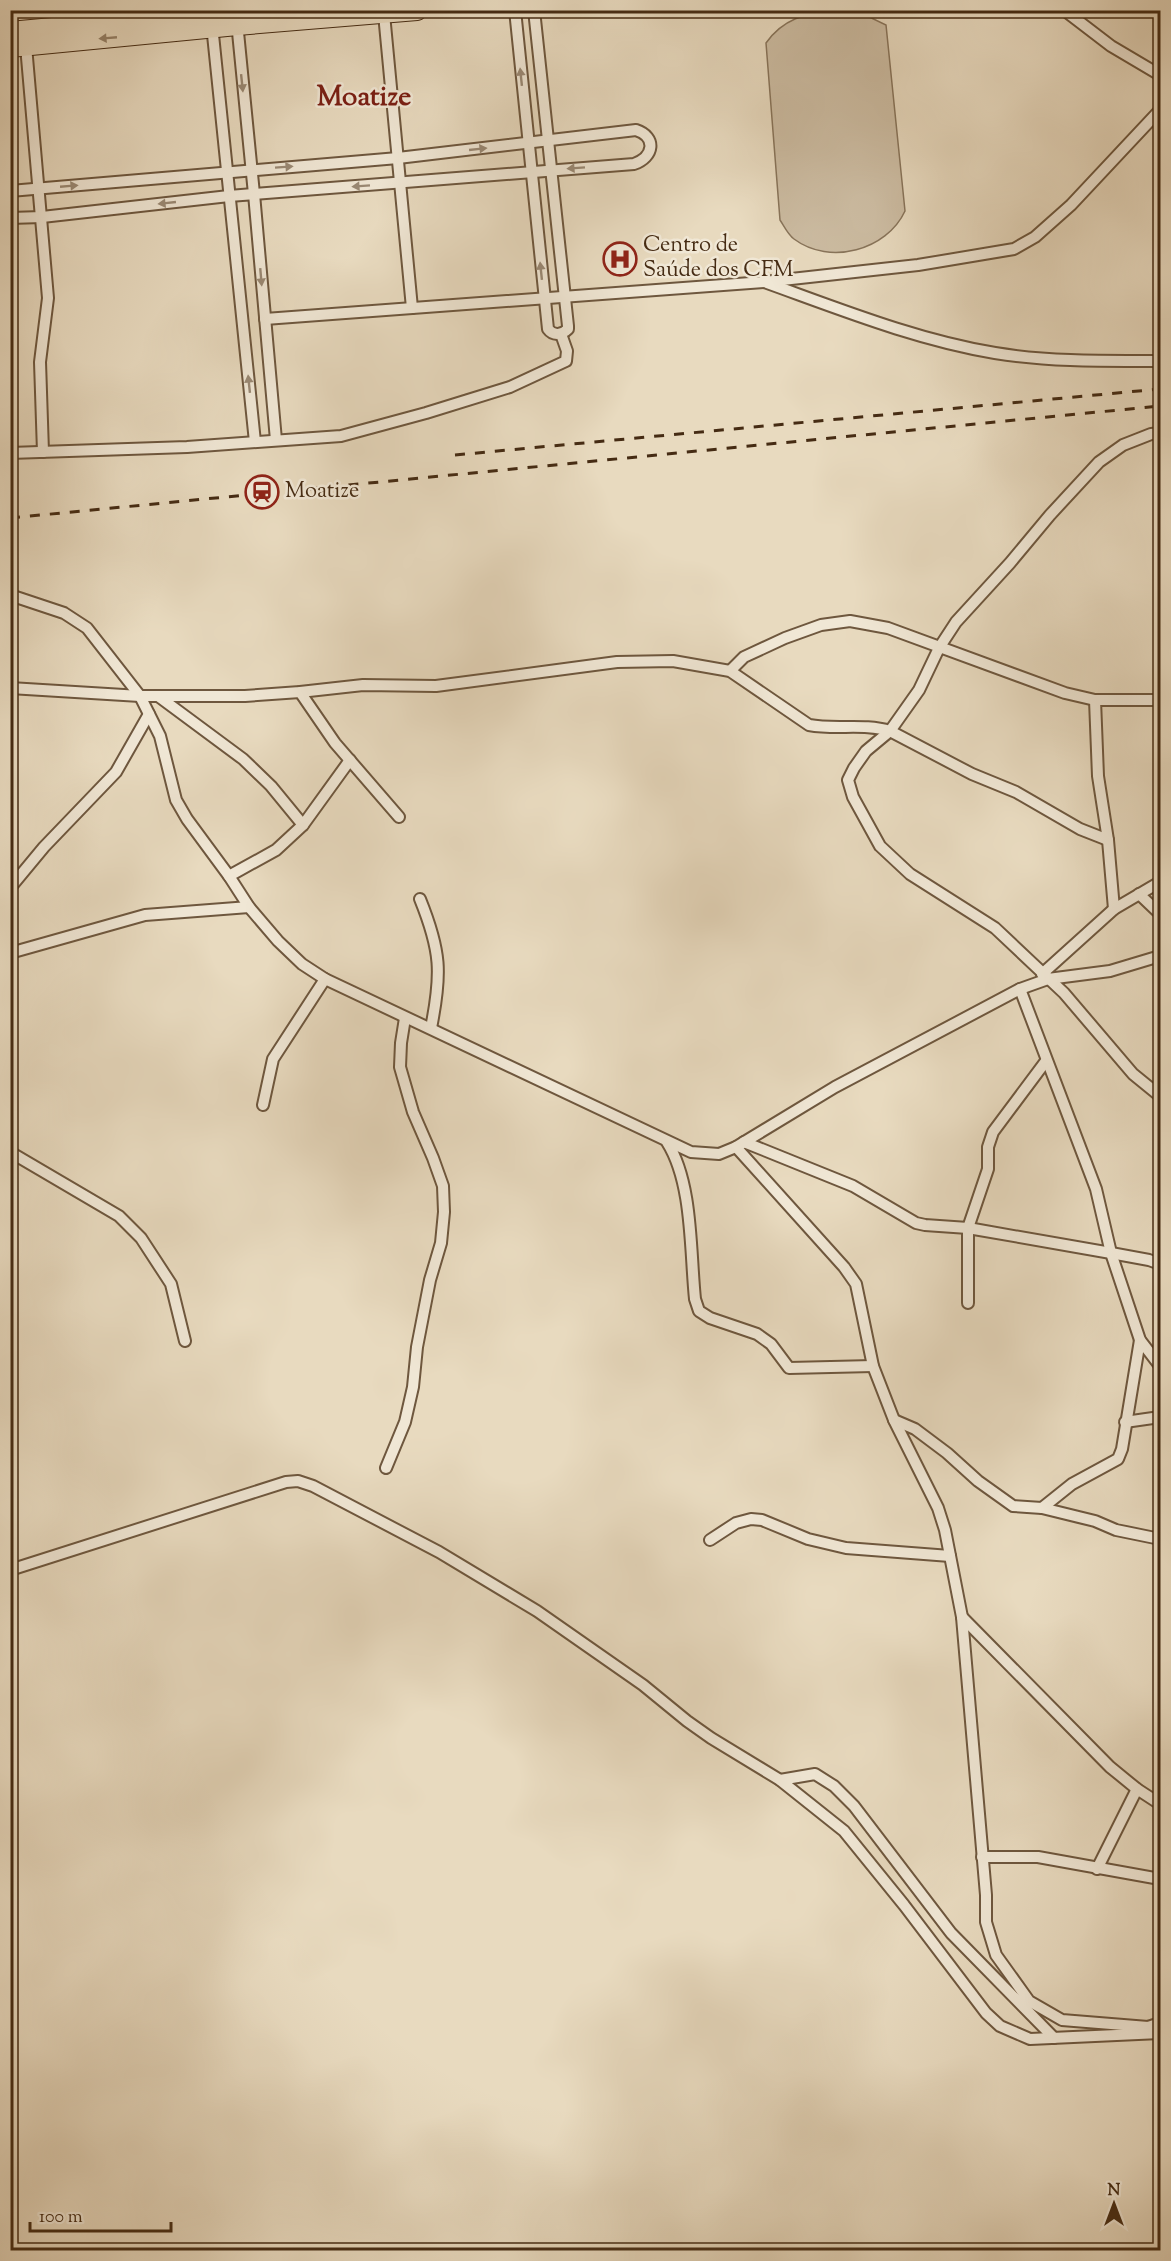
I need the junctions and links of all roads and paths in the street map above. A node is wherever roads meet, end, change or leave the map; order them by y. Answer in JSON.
{"nodes":[{"id":1,"x":417,"y":10,"type":"edge"},
{"id":2,"x":515,"y":10,"type":"edge"},
{"id":3,"x":534,"y":10,"type":"edge"},
{"id":4,"x":1064,"y":10,"type":"edge"},
{"id":5,"x":238,"y":14,"type":"edge"},
{"id":6,"x":384,"y":14,"type":"junction"},
{"id":7,"x":212,"y":18,"type":"edge"},
{"id":8,"x":10,"y":32,"type":"edge"},
{"id":9,"x":18,"y":46,"type":"edge"},
{"id":10,"x":1161,"y":75,"type":"edge"},
{"id":11,"x":1161,"y":110,"type":"edge"},
{"id":12,"x":548,"y":142,"type":"junction"},
{"id":13,"x":528,"y":144,"type":"junction"},
{"id":14,"x":398,"y":158,"type":"junction"},
{"id":15,"x":251,"y":169,"type":"junction"},
{"id":16,"x":531,"y":170,"type":"junction"},
{"id":17,"x":552,"y":170,"type":"junction"},
{"id":18,"x":226,"y":171,"type":"junction"},
{"id":19,"x":400,"y":183,"type":"junction"},
{"id":20,"x":39,"y":189,"type":"junction"},
{"id":21,"x":10,"y":191,"type":"edge"},
{"id":22,"x":254,"y":194,"type":"junction"},
{"id":23,"x":229,"y":196,"type":"junction"},
{"id":24,"x":42,"y":217,"type":"junction"},
{"id":25,"x":10,"y":218,"type":"edge"},
{"id":26,"x":764,"y":282,"type":"junction"},
{"id":27,"x":565,"y":296,"type":"junction"},
{"id":28,"x":544,"y":298,"type":"junction"},
{"id":29,"x":412,"y":308,"type":"junction"},
{"id":30,"x":265,"y":319,"type":"junction"},
{"id":31,"x":561,"y":334,"type":"junction"},
{"id":32,"x":1161,"y":360,"type":"edge"},
{"id":33,"x":1161,"y":433,"type":"edge"},
{"id":34,"x":276,"y":440,"type":"junction"},
{"id":35,"x":255,"y":442,"type":"junction"},
{"id":36,"x":43,"y":452,"type":"junction"},
{"id":37,"x":10,"y":453,"type":"edge"},
{"id":38,"x":10,"y":595,"type":"edge"},
{"id":39,"x":939,"y":648,"type":"junction"},
{"id":40,"x":730,"y":670,"type":"junction"},
{"id":41,"x":10,"y":688,"type":"edge"},
{"id":42,"x":300,"y":692,"type":"junction"},
{"id":43,"x":140,"y":696,"type":"junction"},
{"id":44,"x":158,"y":696,"type":"junction"},
{"id":45,"x":1095,"y":700,"type":"junction"},
{"id":46,"x":1161,"y":700,"type":"edge"},
{"id":47,"x":150,"y":714,"type":"junction"},
{"id":48,"x":890,"y":731,"type":"junction"},
{"id":49,"x":350,"y":760,"type":"junction"},
{"id":50,"x":399,"y":817,"type":"dead end"},
{"id":51,"x":303,"y":825,"type":"junction"},
{"id":52,"x":1108,"y":840,"type":"junction"},
{"id":53,"x":229,"y":876,"type":"junction"},
{"id":54,"x":1161,"y":882,"type":"edge"},
{"id":55,"x":10,"y":888,"type":"edge"},
{"id":56,"x":1139,"y":894,"type":"junction"},
{"id":57,"x":420,"y":899,"type":"dead end"},
{"id":58,"x":249,"y":907,"type":"junction"},
{"id":59,"x":1114,"y":909,"type":"junction"},
{"id":60,"x":1161,"y":914,"type":"edge"},
{"id":61,"x":10,"y":953,"type":"edge"},
{"id":62,"x":1161,"y":956,"type":"edge"},
{"id":63,"x":1045,"y":977,"type":"junction"},
{"id":64,"x":326,"y":979,"type":"junction"},
{"id":65,"x":1020,"y":989,"type":"junction"},
{"id":66,"x":405,"y":1018,"type":"junction"},
{"id":67,"x":431,"y":1028,"type":"junction"},
{"id":68,"x":1046,"y":1061,"type":"junction"},
{"id":69,"x":1161,"y":1095,"type":"edge"},
{"id":70,"x":263,"y":1105,"type":"dead end"},
{"id":71,"x":667,"y":1142,"type":"junction"},
{"id":72,"x":740,"y":1144,"type":"junction"},
{"id":73,"x":10,"y":1152,"type":"edge"},
{"id":74,"x":968,"y":1228,"type":"junction"},
{"id":75,"x":1111,"y":1253,"type":"junction"},
{"id":76,"x":1161,"y":1264,"type":"edge"},
{"id":77,"x":968,"y":1303,"type":"dead end"},
{"id":78,"x":1140,"y":1340,"type":"junction"},
{"id":79,"x":185,"y":1341,"type":"dead end"},
{"id":80,"x":873,"y":1366,"type":"junction"},
{"id":81,"x":1161,"y":1366,"type":"edge"},
{"id":82,"x":1161,"y":1417,"type":"edge"},
{"id":83,"x":894,"y":1420,"type":"junction"},
{"id":84,"x":1125,"y":1422,"type":"junction"},
{"id":85,"x":386,"y":1468,"type":"dead end"},
{"id":86,"x":1042,"y":1508,"type":"junction"},
{"id":87,"x":1161,"y":1539,"type":"edge"},
{"id":88,"x":710,"y":1540,"type":"dead end"},
{"id":89,"x":950,"y":1556,"type":"junction"},
{"id":90,"x":10,"y":1570,"type":"edge"},
{"id":91,"x":962,"y":1617,"type":"junction"},
{"id":92,"x":780,"y":1780,"type":"junction"},
{"id":93,"x":1137,"y":1789,"type":"junction"},
{"id":94,"x":1161,"y":1803,"type":"edge"},
{"id":95,"x":982,"y":1857,"type":"junction"},
{"id":96,"x":1097,"y":1869,"type":"junction"},
{"id":97,"x":1161,"y":1879,"type":"edge"},
{"id":98,"x":1161,"y":2023,"type":"edge"},
{"id":99,"x":1161,"y":2033,"type":"edge"},
{"id":100,"x":1054,"y":2038,"type":"junction"}],
"edges":[{"from":1,"to":6,"type":"highway"},
{"from":13,"to":2,"type":"street","one_way":true},
{"from":3,"to":12,"type":"street"},
{"from":4,"to":10,"type":"street"},
{"from":5,"to":6,"type":"highway"},
{"from":5,"to":7,"type":"highway"},
{"from":5,"to":15,"type":"street","one_way":true},
{"from":6,"to":14,"type":"street"},
{"from":7,"to":8,"type":"highway"},
{"from":7,"to":9,"type":"highway","one_way":true},
{"from":7,"to":18,"type":"street"},
{"from":9,"to":20,"type":"street"},
{"from":11,"to":26,"type":"street"},
{"from":12,"to":13,"type":"street"},
{"from":12,"to":17,"type":"street"},
{"from":12,"to":17,"type":"street","one_way":true},
{"from":14,"to":13,"type":"street","one_way":true},
{"from":13,"to":16,"type":"street"},
{"from":15,"to":14,"type":"street","one_way":true},
{"from":14,"to":19,"type":"street"},
{"from":15,"to":18,"type":"street"},
{"from":15,"to":22,"type":"street"},
{"from":16,"to":17,"type":"street"},
{"from":16,"to":19,"type":"street"},
{"from":28,"to":16,"type":"street","one_way":true},
{"from":17,"to":27,"type":"street"},
{"from":20,"to":18,"type":"street","one_way":true},
{"from":18,"to":23,"type":"street"},
{"from":19,"to":22,"type":"street","one_way":true},
{"from":19,"to":29,"type":"street"},
{"from":20,"to":21,"type":"street"},
{"from":20,"to":24,"type":"street"},
{"from":22,"to":23,"type":"street"},
{"from":22,"to":30,"type":"street","one_way":true},
{"from":23,"to":24,"type":"street","one_way":true},
{"from":35,"to":23,"type":"street","one_way":true},
{"from":24,"to":25,"type":"street"},
{"from":24,"to":36,"type":"street"},
{"from":26,"to":27,"type":"street"},
{"from":26,"to":32,"type":"street"},
{"from":27,"to":28,"type":"street"},
{"from":27,"to":31,"type":"street"},
{"from":28,"to":29,"type":"street"},
{"from":28,"to":31,"type":"street"},
{"from":29,"to":30,"type":"street"},
{"from":30,"to":34,"type":"street"},
{"from":31,"to":34,"type":"street"},
{"from":33,"to":39,"type":"street"},
{"from":34,"to":35,"type":"street"},
{"from":35,"to":36,"type":"street"},
{"from":36,"to":37,"type":"street"},
{"from":38,"to":43,"type":"street"},
{"from":39,"to":40,"type":"street"},
{"from":39,"to":45,"type":"street"},
{"from":39,"to":48,"type":"street"},
{"from":40,"to":42,"type":"street"},
{"from":40,"to":48,"type":"street"},
{"from":41,"to":43,"type":"street"},
{"from":42,"to":44,"type":"street"},
{"from":42,"to":49,"type":"street"},
{"from":43,"to":44,"type":"street"},
{"from":43,"to":47,"type":"street"},
{"from":44,"to":51,"type":"street"},
{"from":45,"to":46,"type":"street"},
{"from":45,"to":52,"type":"street"},
{"from":47,"to":53,"type":"street"},
{"from":47,"to":55,"type":"street"},
{"from":48,"to":52,"type":"street"},
{"from":48,"to":63,"type":"street"},
{"from":49,"to":50,"type":"street"},
{"from":49,"to":51,"type":"street"},
{"from":51,"to":53,"type":"street"},
{"from":52,"to":59,"type":"street"},
{"from":53,"to":58,"type":"street"},
{"from":54,"to":56,"type":"street"},
{"from":56,"to":59,"type":"street"},
{"from":56,"to":60,"type":"street"},
{"from":57,"to":67,"type":"street"},
{"from":58,"to":61,"type":"street"},
{"from":58,"to":64,"type":"street"},
{"from":59,"to":63,"type":"street"},
{"from":62,"to":63,"type":"street"},
{"from":63,"to":65,"type":"street"},
{"from":63,"to":69,"type":"street"},
{"from":64,"to":66,"type":"street"},
{"from":64,"to":70,"type":"street"},
{"from":65,"to":68,"type":"street"},
{"from":65,"to":72,"type":"street"},
{"from":66,"to":67,"type":"street"},
{"from":66,"to":85,"type":"street"},
{"from":67,"to":71,"type":"street"},
{"from":68,"to":74,"type":"street"},
{"from":68,"to":75,"type":"street"},
{"from":71,"to":72,"type":"street"},
{"from":71,"to":80,"type":"street"},
{"from":72,"to":74,"type":"street"},
{"from":72,"to":80,"type":"street"},
{"from":73,"to":79,"type":"street"},
{"from":74,"to":75,"type":"street"},
{"from":74,"to":77,"type":"street"},
{"from":75,"to":76,"type":"street"},
{"from":75,"to":78,"type":"street"},
{"from":78,"to":81,"type":"street"},
{"from":78,"to":84,"type":"street"},
{"from":80,"to":83,"type":"street"},
{"from":82,"to":84,"type":"street"},
{"from":83,"to":86,"type":"street"},
{"from":83,"to":89,"type":"street"},
{"from":84,"to":86,"type":"street"},
{"from":86,"to":87,"type":"street"},
{"from":88,"to":89,"type":"street"},
{"from":89,"to":91,"type":"street"},
{"from":90,"to":92,"type":"street"},
{"from":91,"to":93,"type":"street"},
{"from":91,"to":95,"type":"street"},
{"from":92,"to":100,"type":"street"},
{"from":92,"to":100,"type":"street"},
{"from":93,"to":94,"type":"street"},
{"from":93,"to":96,"type":"street"},
{"from":95,"to":96,"type":"street"},
{"from":95,"to":98,"type":"street"},
{"from":96,"to":97,"type":"street"},
{"from":99,"to":100,"type":"street"}]}
